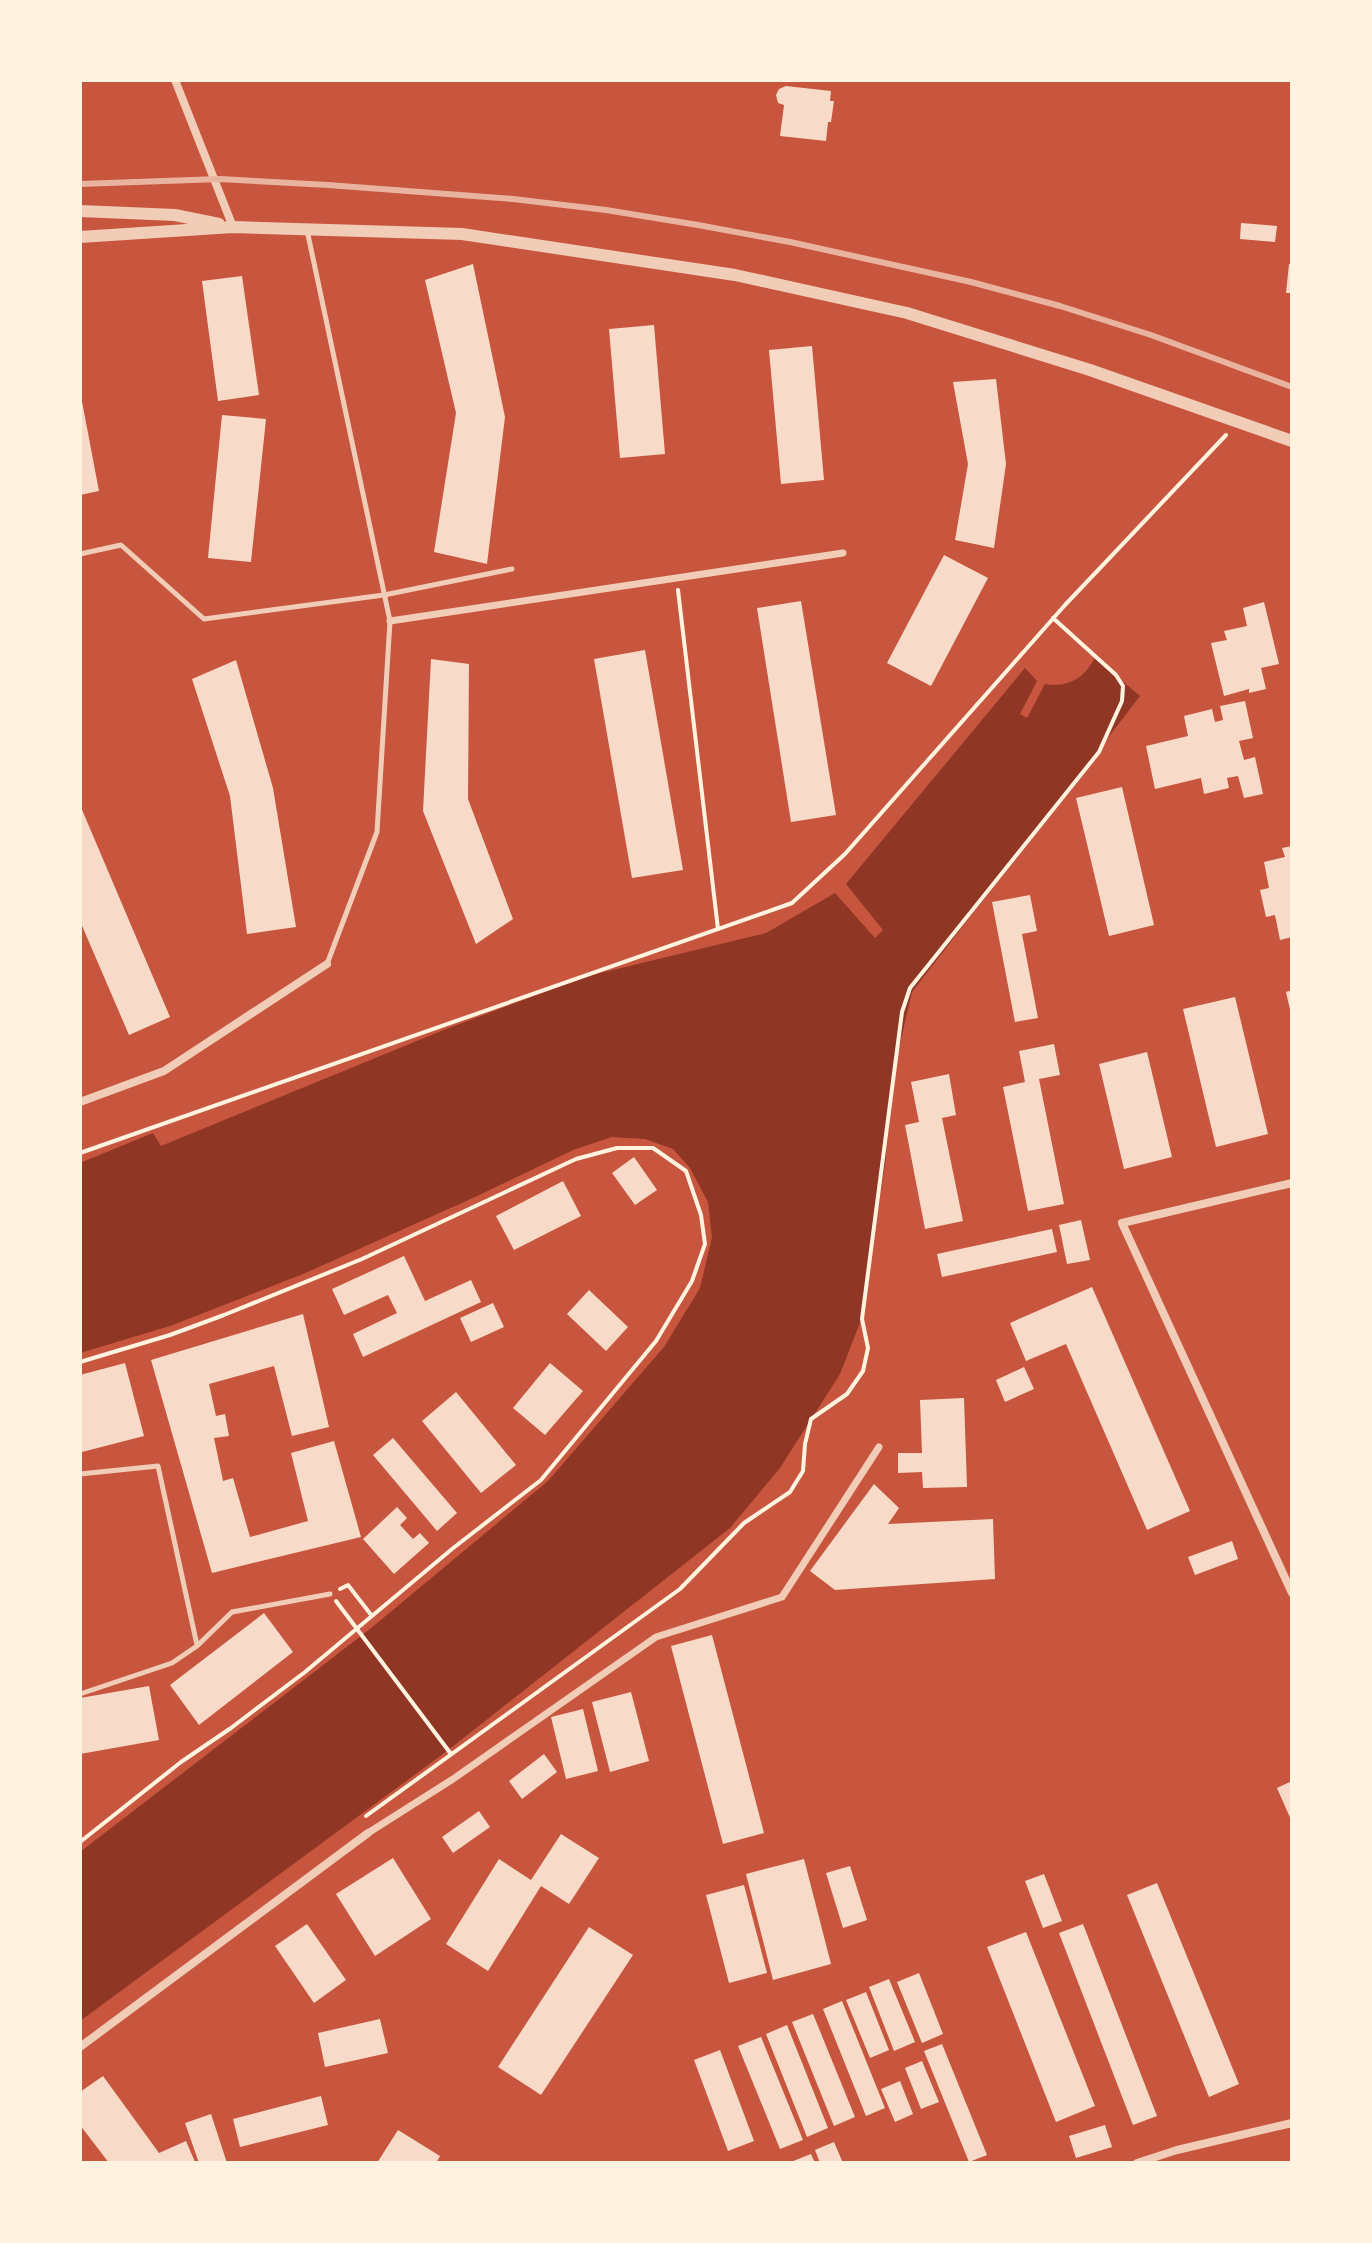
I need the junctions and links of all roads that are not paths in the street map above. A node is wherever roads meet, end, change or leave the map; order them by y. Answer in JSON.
{"nodes":[{"id":1,"x":175,"y":80,"type":"edge"},
{"id":2,"x":80,"y":211,"type":"edge"},
{"id":3,"x":233,"y":227,"type":"junction"},
{"id":4,"x":307,"y":229,"type":"junction"},
{"id":5,"x":80,"y":237,"type":"edge"},
{"id":6,"x":1292,"y":441,"type":"edge"},
{"id":7,"x":843,"y":553,"type":"dead end"},
{"id":8,"x":80,"y":554,"type":"edge"},
{"id":9,"x":512,"y":569,"type":"dead end"},
{"id":10,"x":384,"y":595,"type":"junction"},
{"id":11,"x":390,"y":621,"type":"junction"},
{"id":12,"x":327,"y":964,"type":"joint"},
{"id":13,"x":80,"y":1102,"type":"edge"},
{"id":14,"x":1292,"y":1183,"type":"edge"},
{"id":15,"x":879,"y":1447,"type":"dead end"},
{"id":16,"x":80,"y":1474,"type":"edge"},
{"id":17,"x":1292,"y":1593,"type":"edge"},
{"id":18,"x":330,"y":1594,"type":"road end"},
{"id":19,"x":197,"y":1646,"type":"junction"},
{"id":20,"x":80,"y":1694,"type":"edge"},
{"id":21,"x":368,"y":1833,"type":"joint"},
{"id":22,"x":80,"y":2047,"type":"edge"},
{"id":23,"x":1292,"y":2123,"type":"edge"},
{"id":24,"x":1137,"y":2163,"type":"edge"}],
"edges":[{"from":1,"to":3,"type":"street"},
{"from":2,"to":3,"type":"street"},
{"from":3,"to":4,"type":"street"},
{"from":3,"to":5,"type":"street"},
{"from":4,"to":6,"type":"street"},
{"from":4,"to":10,"type":"lane"},
{"from":7,"to":11,"type":"street"},
{"from":8,"to":10,"type":"lane"},
{"from":9,"to":10,"type":"lane"},
{"from":10,"to":11,"type":"lane"},
{"from":11,"to":12,"type":"lane"},
{"from":12,"to":13,"type":"street"},
{"from":14,"to":17,"type":"street"},
{"from":15,"to":21,"type":"street"},
{"from":16,"to":19,"type":"lane"},
{"from":18,"to":19,"type":"lane"},
{"from":19,"to":20,"type":"lane"},
{"from":21,"to":22,"type":"street"},
{"from":23,"to":24,"type":"street"}]}
